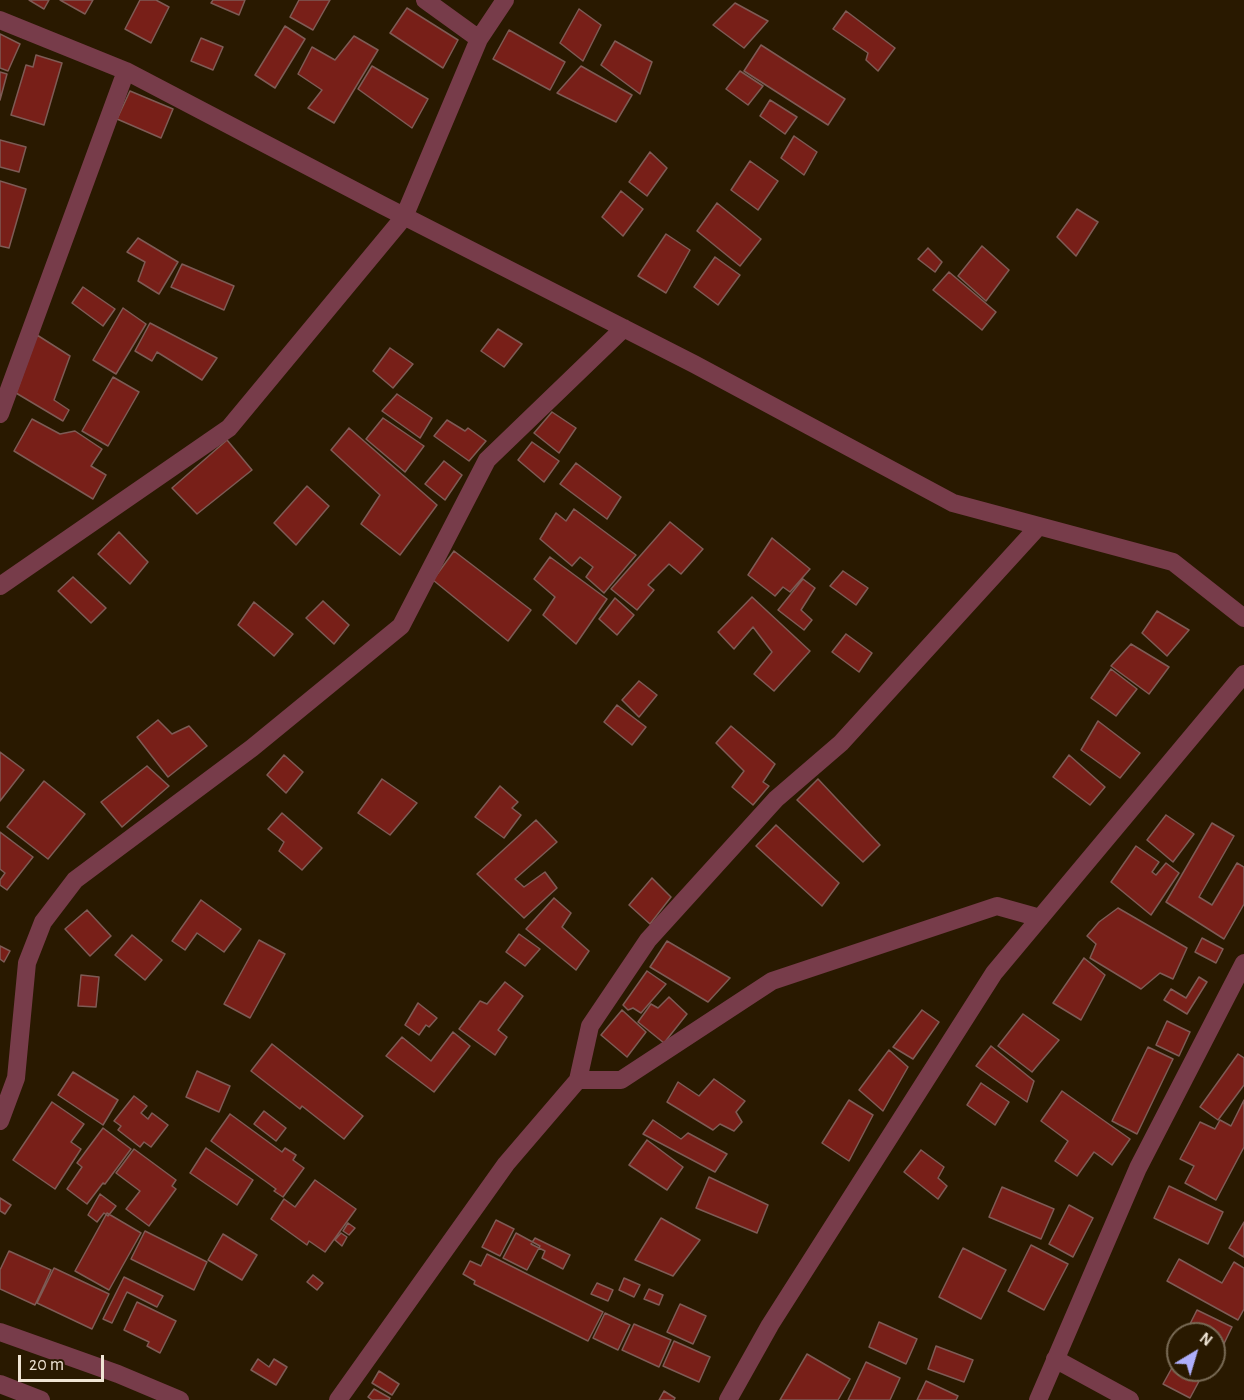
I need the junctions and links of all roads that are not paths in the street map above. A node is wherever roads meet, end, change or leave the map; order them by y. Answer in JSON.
{"nodes":[{"id":1,"x":425,"y":0,"type":"edge"},
{"id":2,"x":505,"y":0,"type":"edge"},
{"id":3,"x":0,"y":20,"type":"edge"},
{"id":4,"x":479,"y":39,"type":"junction"},
{"id":5,"x":126,"y":71,"type":"junction"},
{"id":6,"x":404,"y":217,"type":"junction"},
{"id":7,"x":624,"y":328,"type":"junction"},
{"id":8,"x":0,"y":414,"type":"edge"},
{"id":9,"x":1039,"y":526,"type":"junction"},
{"id":10,"x":0,"y":586,"type":"edge"},
{"id":11,"x":1244,"y":618,"type":"edge"},
{"id":12,"x":1244,"y":674,"type":"edge"},
{"id":13,"x":1041,"y":918,"type":"junction"},
{"id":14,"x":1244,"y":963,"type":"edge"},
{"id":15,"x":578,"y":1080,"type":"junction"},
{"id":16,"x":0,"y":1121,"type":"edge"},
{"id":17,"x":0,"y":1332,"type":"edge"},
{"id":18,"x":1055,"y":1359,"type":"junction"},
{"id":19,"x":0,"y":1384,"type":"edge"},
{"id":20,"x":20,"y":1396,"type":"edge"},
{"id":21,"x":41,"y":1400,"type":"edge"},
{"id":22,"x":180,"y":1400,"type":"edge"},
{"id":23,"x":338,"y":1400,"type":"edge"},
{"id":24,"x":728,"y":1400,"type":"edge"},
{"id":25,"x":1038,"y":1400,"type":"edge"},
{"id":26,"x":1130,"y":1400,"type":"edge"}],
"edges":[{"from":1,"to":4,"type":"street"},
{"from":2,"to":4,"type":"street"},
{"from":3,"to":5,"type":"street"},
{"from":4,"to":6,"type":"street"},
{"from":5,"to":6,"type":"street"},
{"from":5,"to":8,"type":"street"},
{"from":6,"to":7,"type":"street"},
{"from":6,"to":10,"type":"street"},
{"from":7,"to":9,"type":"street"},
{"from":7,"to":16,"type":"street"},
{"from":9,"to":11,"type":"street"},
{"from":9,"to":15,"type":"street"},
{"from":12,"to":13,"type":"street"},
{"from":13,"to":15,"type":"street"},
{"from":13,"to":24,"type":"street"},
{"from":14,"to":18,"type":"street"},
{"from":15,"to":23,"type":"street"},
{"from":17,"to":22,"type":"street"},
{"from":18,"to":25,"type":"street"},
{"from":18,"to":26,"type":"street"},
{"from":19,"to":20,"type":"street"},
{"from":20,"to":21,"type":"street"}]}
